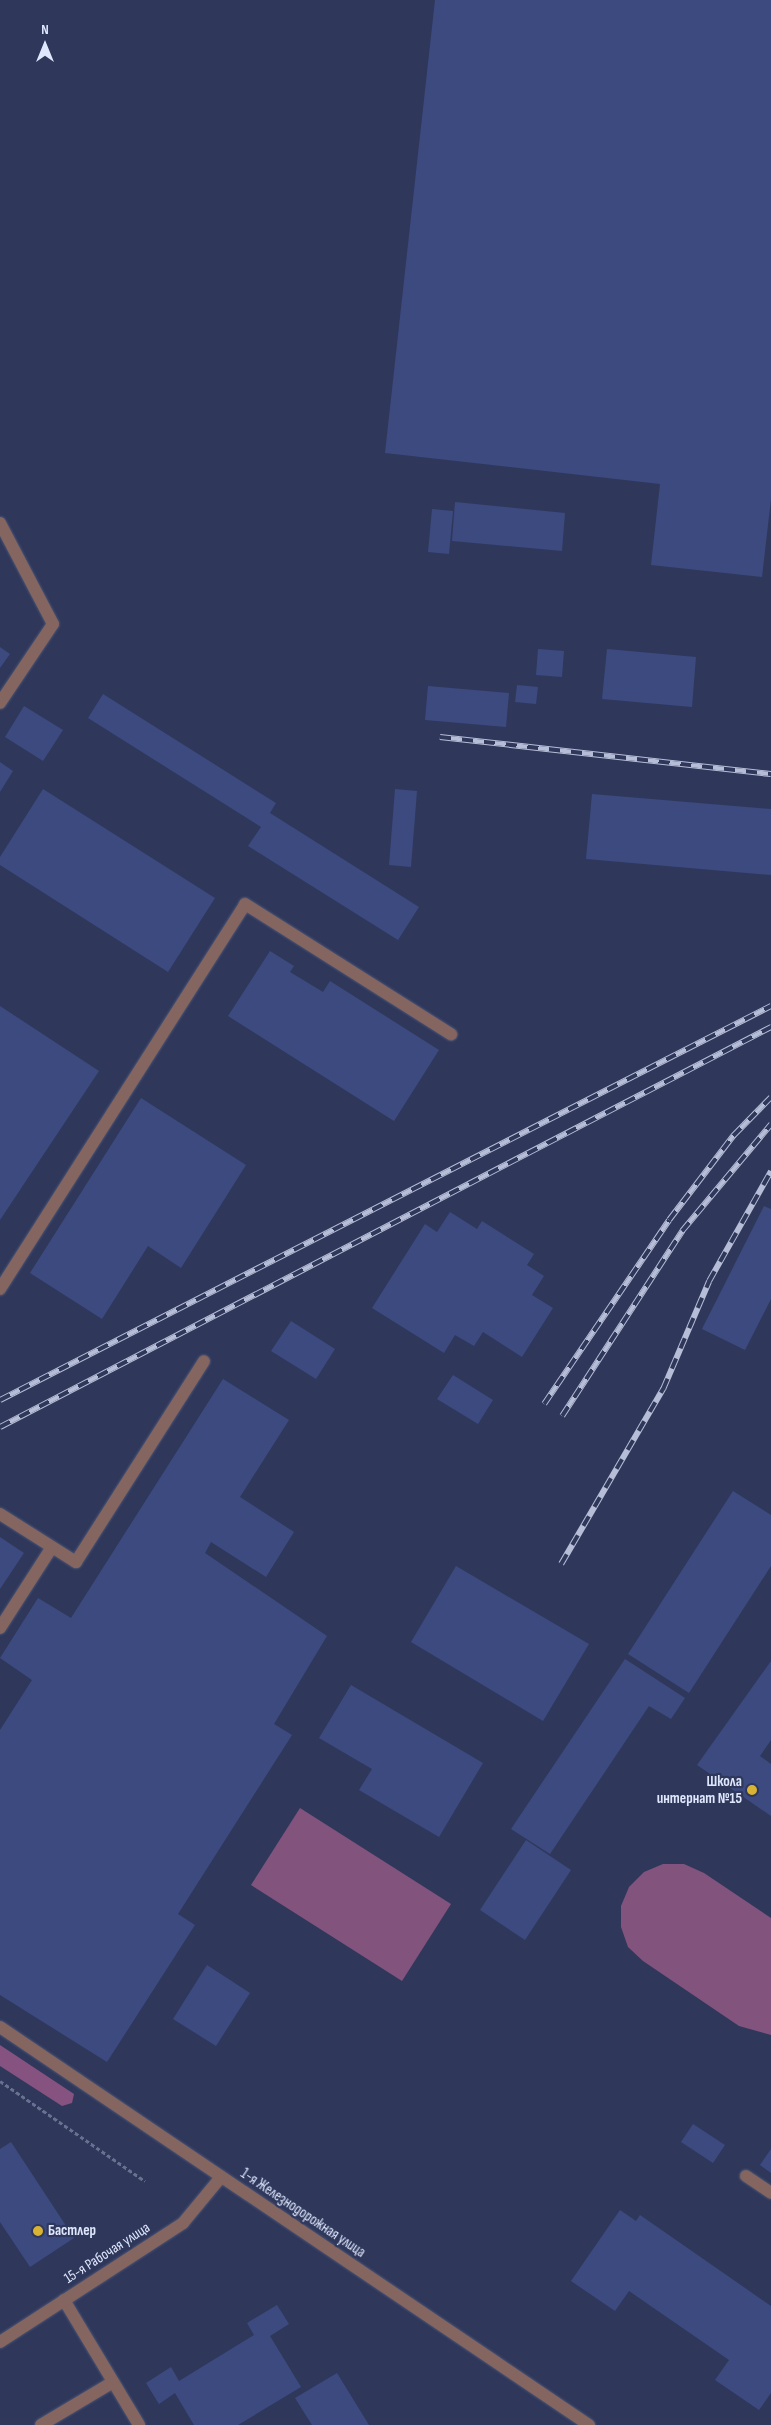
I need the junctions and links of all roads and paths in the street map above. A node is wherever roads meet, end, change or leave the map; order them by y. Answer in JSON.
{"nodes":[{"id":1,"x":0,"y":523,"type":"edge"},
{"id":2,"x":0,"y":704,"type":"edge"},
{"id":3,"x":451,"y":1034,"type":"dead end"},
{"id":4,"x":0,"y":1289,"type":"edge"},
{"id":5,"x":204,"y":1361,"type":"dead end"},
{"id":6,"x":0,"y":1514,"type":"edge"},
{"id":7,"x":52,"y":1547,"type":"junction"},
{"id":8,"x":0,"y":1628,"type":"edge"},
{"id":9,"x":0,"y":2028,"type":"edge"},
{"id":10,"x":0,"y":2081,"type":"edge"},
{"id":11,"x":746,"y":2176,"type":"dead end"},
{"id":12,"x":221,"y":2178,"type":"junction"},
{"id":13,"x":145,"y":2181,"type":"dead end"},
{"id":14,"x":771,"y":2193,"type":"edge"},
{"id":15,"x":64,"y":2300,"type":"junction"},
{"id":16,"x":0,"y":2342,"type":"edge"},
{"id":17,"x":113,"y":2382,"type":"junction"},
{"id":18,"x":41,"y":2425,"type":"edge"},
{"id":19,"x":139,"y":2425,"type":"edge"},
{"id":20,"x":589,"y":2425,"type":"edge"}],
"edges":[{"from":1,"to":2,"type":"street"},
{"from":3,"to":4,"type":"street"},
{"from":5,"to":7,"type":"street"},
{"from":6,"to":7,"type":"street"},
{"from":7,"to":8,"type":"street"},
{"from":9,"to":12,"type":"street","name":"1-я Железнодорожная улица"},
{"from":10,"to":13,"type":"path"},
{"from":11,"to":14,"type":"street"},
{"from":12,"to":15,"type":"street","name":"15-я Рабочая улица"},
{"from":12,"to":20,"type":"street","name":"1-я Железнодорожная улица"},
{"from":15,"to":16,"type":"street","name":"15-я Рабочая улица"},
{"from":15,"to":17,"type":"street"},
{"from":17,"to":18,"type":"street"},
{"from":17,"to":19,"type":"street"}]}
